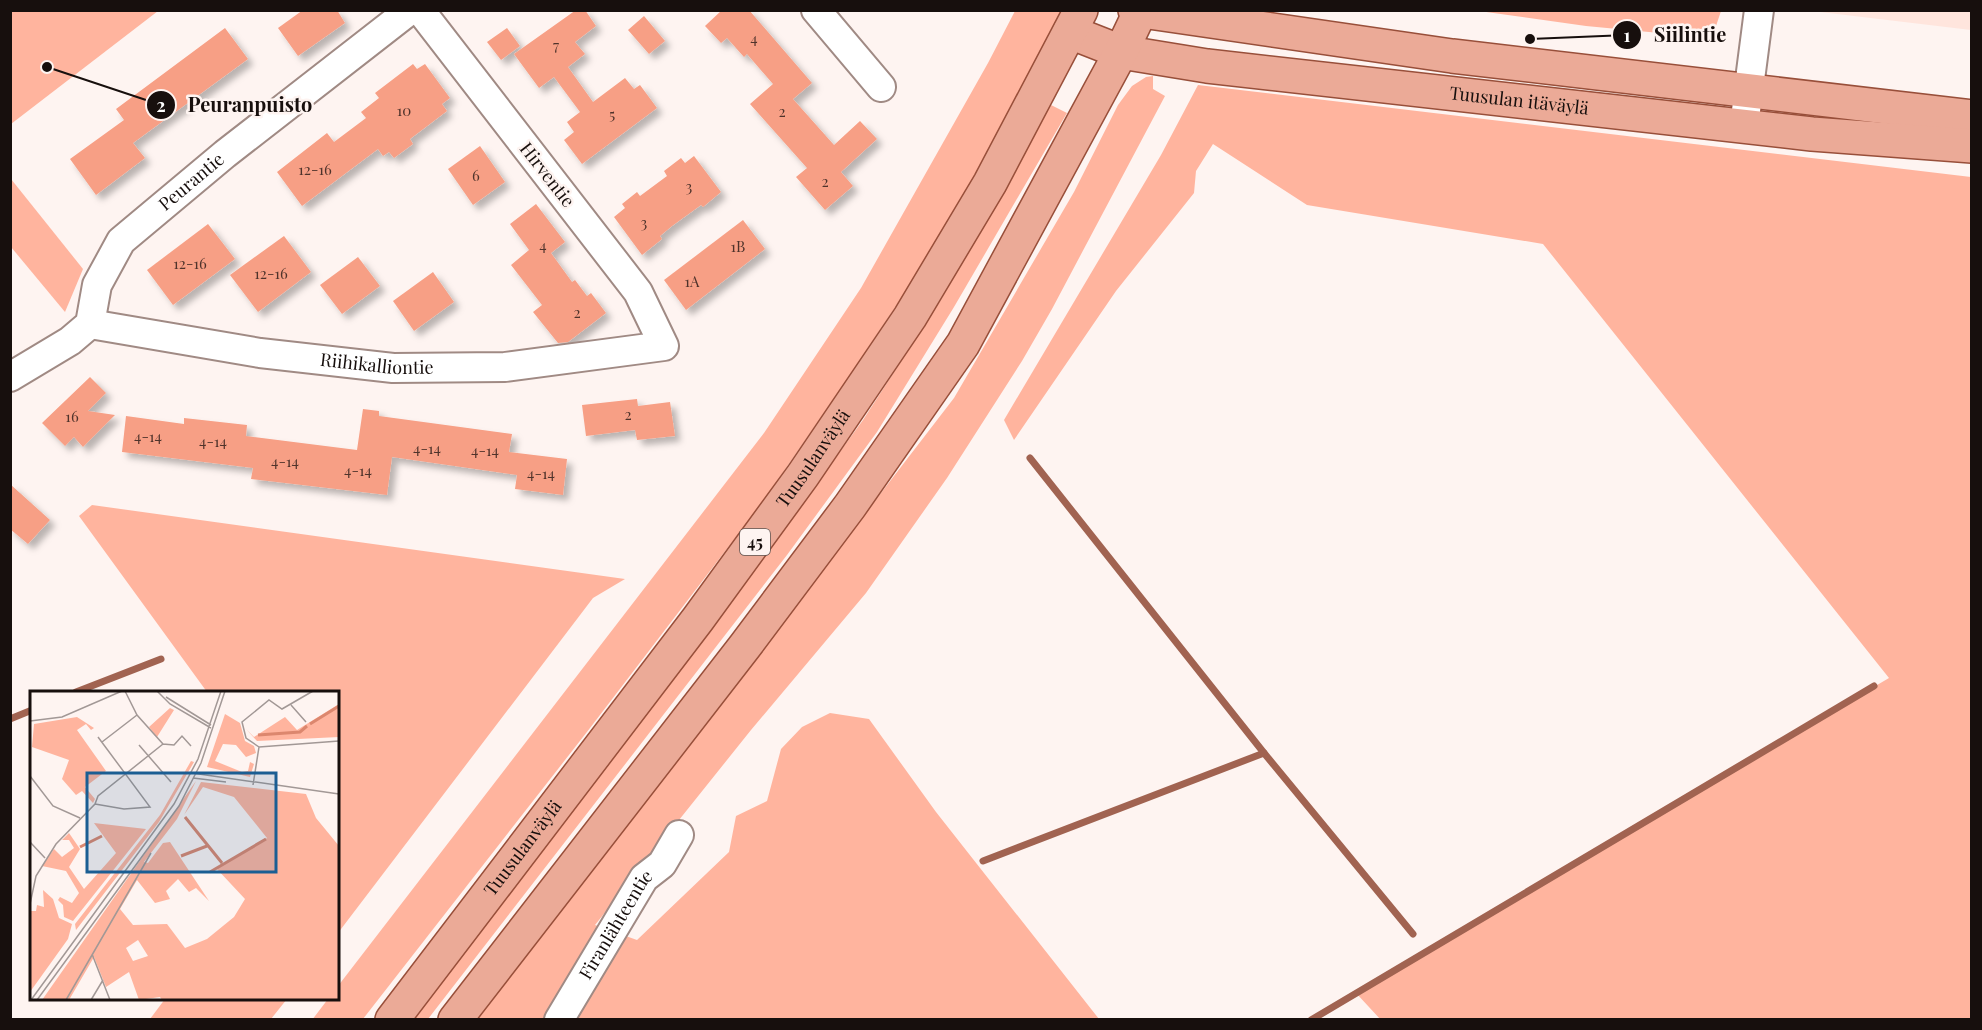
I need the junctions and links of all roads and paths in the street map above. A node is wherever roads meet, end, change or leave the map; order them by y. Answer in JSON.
{"nodes":[{"id":1,"x":410,"y":10,"type":"edge"},
{"id":2,"x":420,"y":10,"type":"edge"},
{"id":3,"x":816,"y":10,"type":"edge"},
{"id":4,"x":1759,"y":10,"type":"edge"},
{"id":5,"x":1138,"y":11,"type":"edge"},
{"id":6,"x":1076,"y":21,"type":"edge"},
{"id":7,"x":1121,"y":52,"type":"junction"},
{"id":8,"x":881,"y":87,"type":"dead end"},
{"id":9,"x":1749,"y":91,"type":"junction"},
{"id":10,"x":1971,"y":117,"type":"edge"},
{"id":11,"x":1744,"y":126,"type":"junction"},
{"id":12,"x":1971,"y":146,"type":"edge"},
{"id":13,"x":90,"y":324,"type":"junction"},
{"id":14,"x":664,"y":346,"type":"joint"},
{"id":15,"x":10,"y":378,"type":"edge"},
{"id":16,"x":679,"y":835,"type":"dead end"},
{"id":17,"x":392,"y":1020,"type":"edge"},
{"id":18,"x":455,"y":1020,"type":"edge"},
{"id":19,"x":559,"y":1020,"type":"edge"}],
"edges":[{"from":1,"to":13,"type":"street","name":"Peurantie"},
{"from":2,"to":14,"type":"street","name":"Hirventie"},
{"from":3,"to":8,"type":"street"},
{"from":4,"to":9,"type":"street"},
{"from":5,"to":7,"type":"main road"},
{"from":5,"to":9,"type":"main road","name":"Tuusulan itäväylä"},
{"from":6,"to":7,"type":"main road","name":"Tuusulan itäväylä"},
{"from":6,"to":17,"type":"main road","name":"Tuusulanväylä","number":"45"},
{"from":7,"to":11,"type":"main road","name":"Tuusulan itäväylä"},
{"from":7,"to":18,"type":"main road"},
{"from":9,"to":10,"type":"main road","name":"Tuusulan itäväylä"},
{"from":9,"to":11,"type":"street"},
{"from":11,"to":12,"type":"main road","name":"Tuusulan itäväylä"},
{"from":13,"to":14,"type":"street","name":"Riihikalliontie"},
{"from":13,"to":15,"type":"street"},
{"from":16,"to":19,"type":"street","name":"Firanlähteentie"}]}
